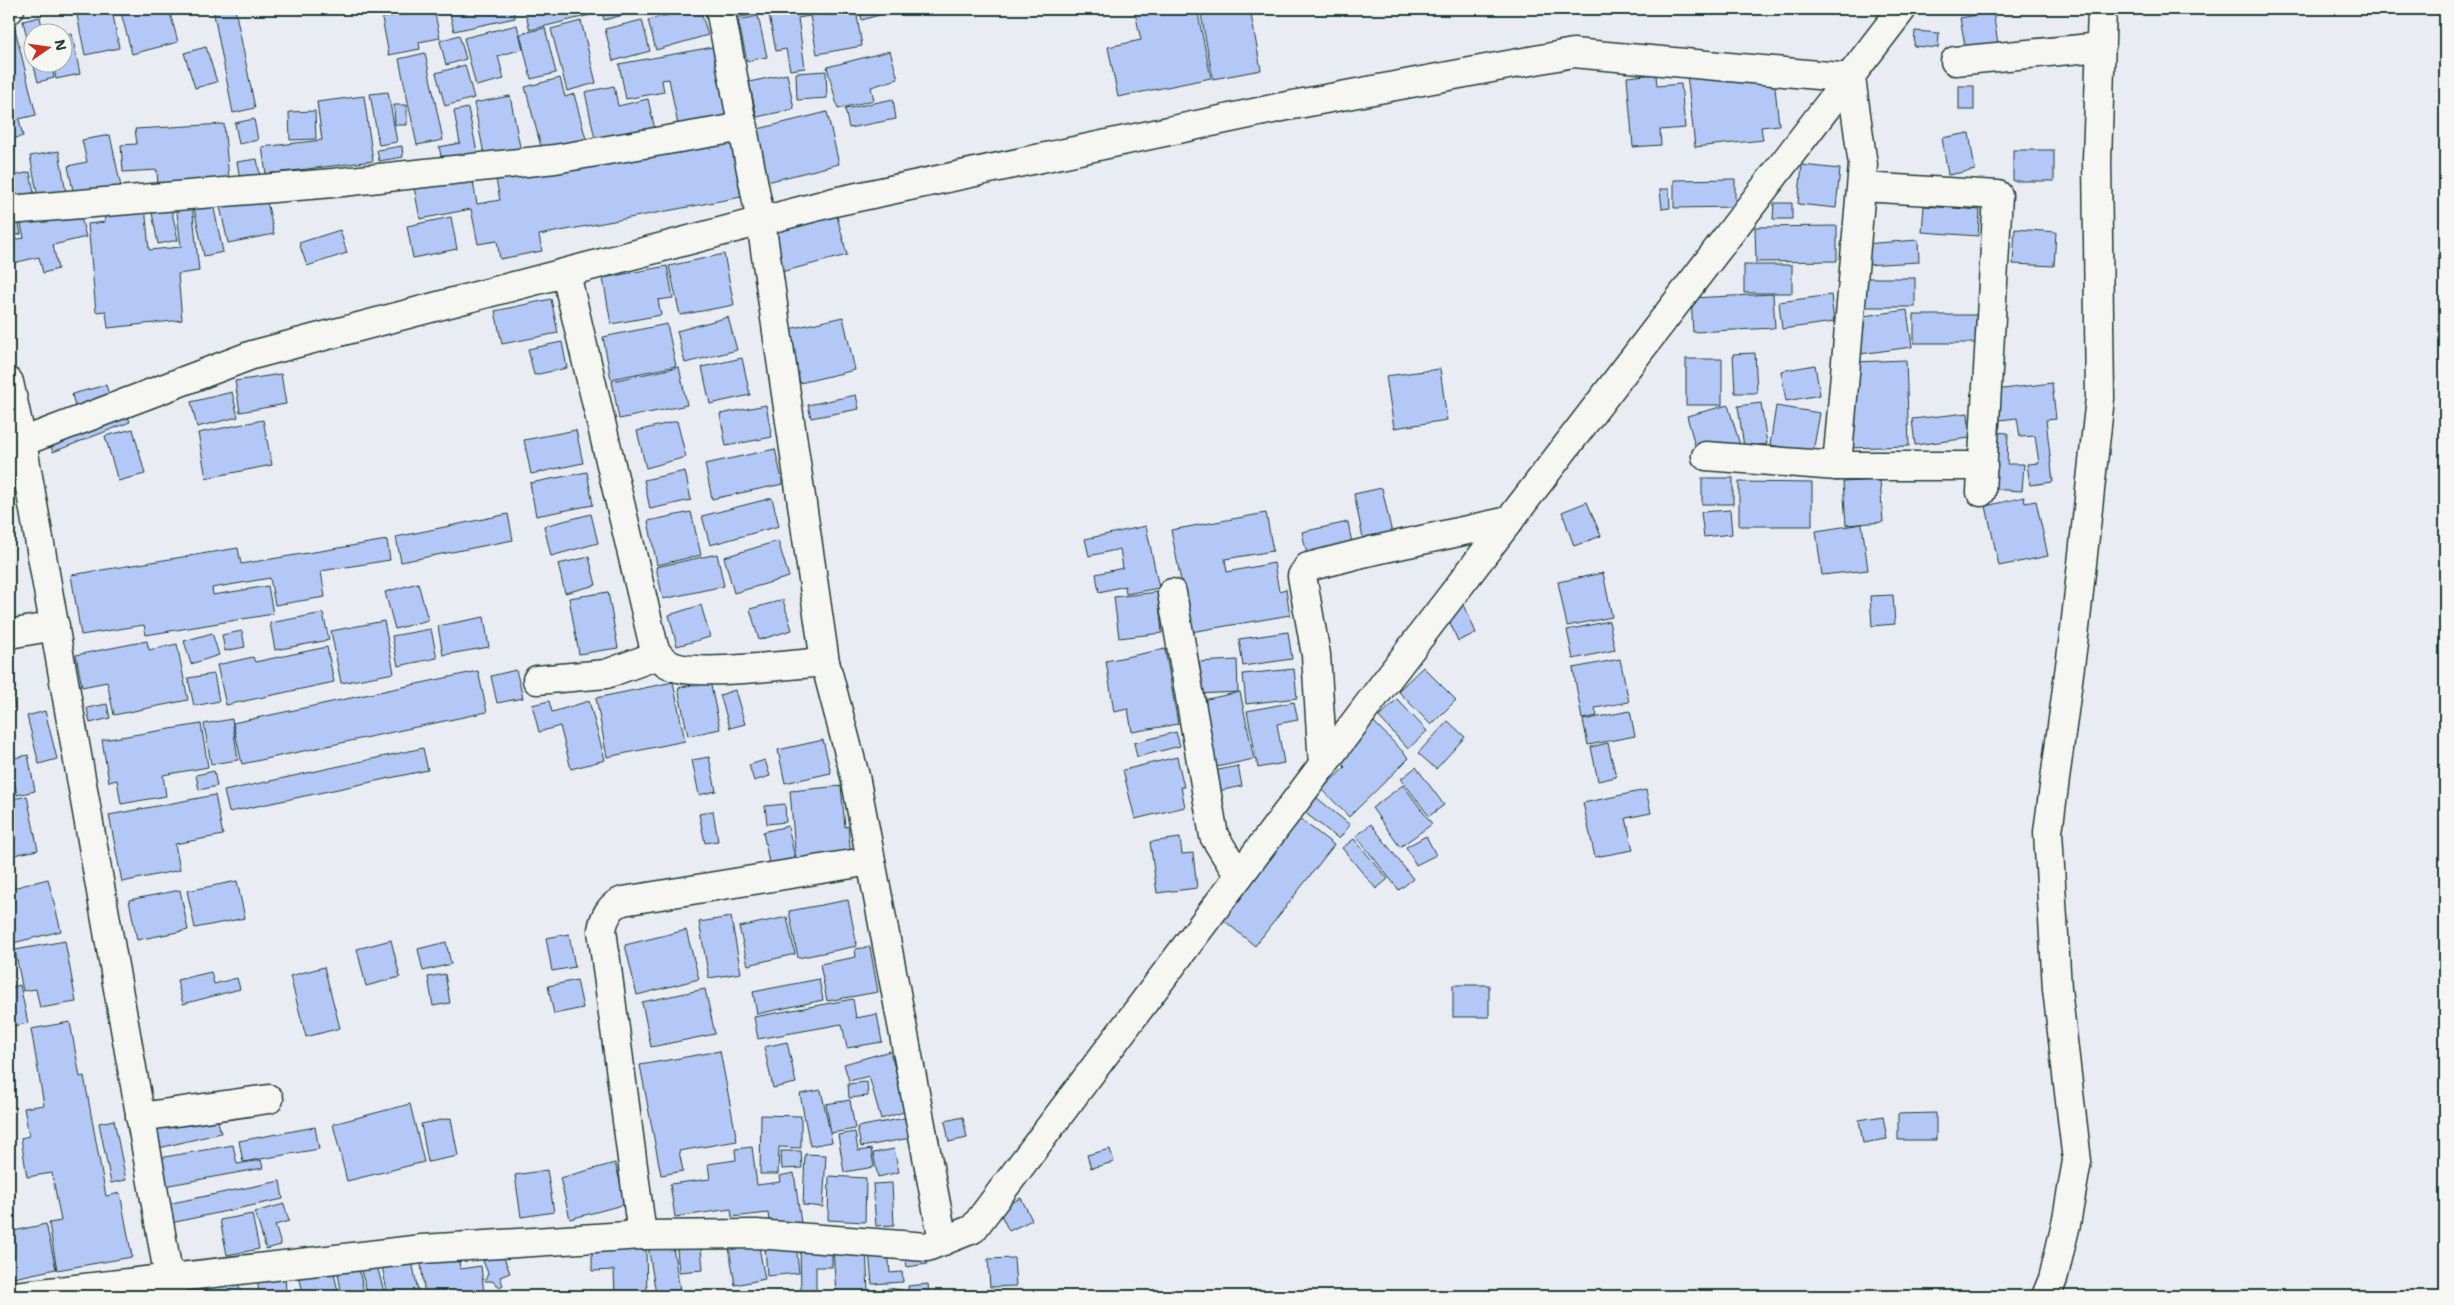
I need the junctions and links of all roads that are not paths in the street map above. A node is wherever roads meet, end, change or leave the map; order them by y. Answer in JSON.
{"nodes":[{"id":1,"x":720,"y":9,"type":"edge"},
{"id":2,"x":1902,"y":9,"type":"edge"},
{"id":3,"x":2102,"y":9,"type":"edge"},
{"id":4,"x":2101,"y":47,"type":"junction"},
{"id":5,"x":1955,"y":62,"type":"dead end"},
{"id":6,"x":1851,"y":78,"type":"junction"},
{"id":7,"x":744,"y":127,"type":"junction"},
{"id":8,"x":1862,"y":187,"type":"junction"},
{"id":9,"x":9,"y":210,"type":"edge"},
{"id":10,"x":761,"y":222,"type":"junction"},
{"id":11,"x":566,"y":274,"type":"junction"},
{"id":12,"x":9,"y":382,"type":"edge"},
{"id":13,"x":15,"y":443,"type":"edge"},
{"id":14,"x":1706,"y":456,"type":"dead end"},
{"id":15,"x":1837,"y":466,"type":"junction"},
{"id":16,"x":1509,"y":521,"type":"junction"},
{"id":17,"x":1172,"y":593,"type":"dead end"},
{"id":18,"x":55,"y":626,"type":"junction"},
{"id":19,"x":9,"y":634,"type":"edge"},
{"id":20,"x":658,"y":655,"type":"junction"},
{"id":21,"x":825,"y":662,"type":"junction"},
{"id":22,"x":537,"y":680,"type":"dead end"},
{"id":23,"x":1323,"y":765,"type":"junction"},
{"id":24,"x":871,"y":861,"type":"junction"},
{"id":25,"x":1239,"y":876,"type":"junction"},
{"id":26,"x":269,"y":1098,"type":"dead end"},
{"id":27,"x":140,"y":1117,"type":"junction"},
{"id":28,"x":642,"y":1235,"type":"junction"},
{"id":29,"x":943,"y":1241,"type":"junction"},
{"id":30,"x":170,"y":1287,"type":"edge"},
{"id":31,"x":15,"y":1296,"type":"edge"},
{"id":32,"x":2046,"y":1296,"type":"edge"}],
"edges":[{"from":1,"to":7,"type":"street"},
{"from":2,"to":6,"type":"street"},
{"from":3,"to":4,"type":"street"},
{"from":4,"to":5,"type":"street"},
{"from":4,"to":32,"type":"street"},
{"from":6,"to":8,"type":"street"},
{"from":6,"to":10,"type":"street"},
{"from":6,"to":16,"type":"street"},
{"from":7,"to":9,"type":"street"},
{"from":7,"to":10,"type":"street"},
{"from":8,"to":15,"type":"street"},
{"from":8,"to":15,"type":"street"},
{"from":10,"to":11,"type":"street"},
{"from":10,"to":21,"type":"street"},
{"from":11,"to":13,"type":"street"},
{"from":11,"to":20,"type":"street"},
{"from":12,"to":13,"type":"street"},
{"from":13,"to":18,"type":"street"},
{"from":14,"to":15,"type":"street"},
{"from":16,"to":23,"type":"street"},
{"from":16,"to":23,"type":"street"},
{"from":17,"to":25,"type":"street"},
{"from":18,"to":19,"type":"street"},
{"from":18,"to":27,"type":"street"},
{"from":20,"to":21,"type":"street"},
{"from":20,"to":22,"type":"street"},
{"from":21,"to":24,"type":"street"},
{"from":23,"to":25,"type":"street"},
{"from":24,"to":28,"type":"street"},
{"from":24,"to":29,"type":"street"},
{"from":25,"to":29,"type":"street"},
{"from":26,"to":27,"type":"street"},
{"from":27,"to":30,"type":"street"},
{"from":28,"to":29,"type":"street"},
{"from":28,"to":30,"type":"street"},
{"from":30,"to":31,"type":"street"}]}
